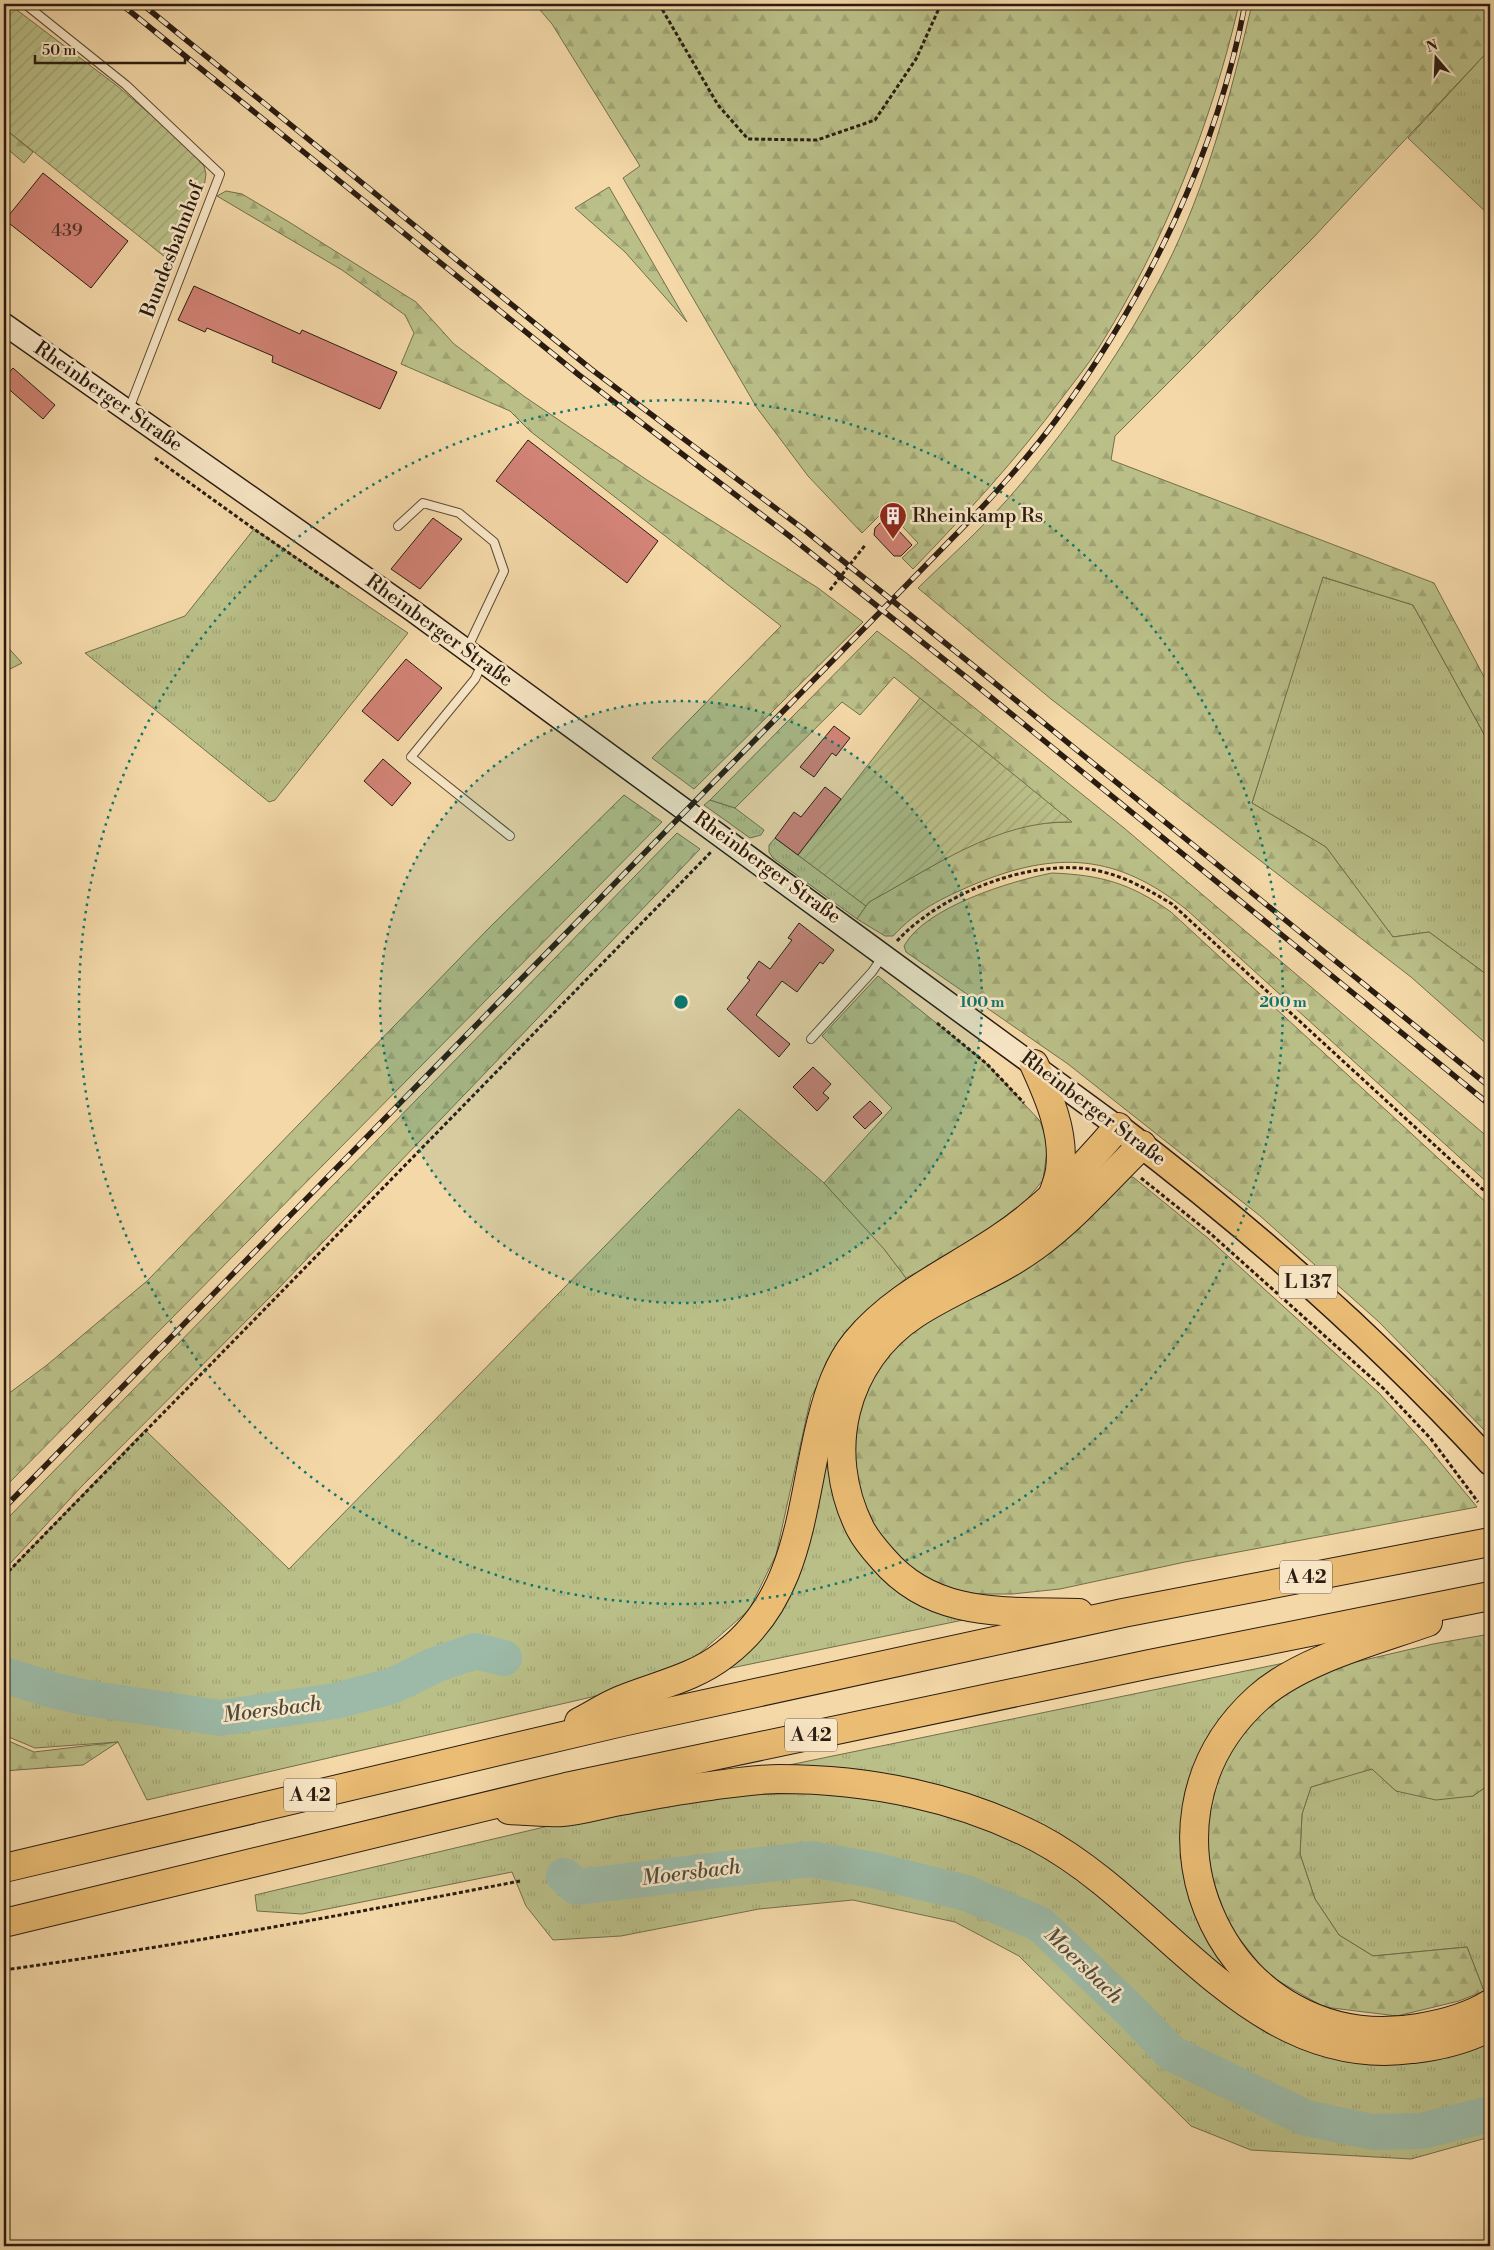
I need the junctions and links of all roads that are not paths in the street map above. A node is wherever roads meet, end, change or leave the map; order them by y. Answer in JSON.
{"nodes":[{"id":1,"x":25,"y":4,"type":"edge"},
{"id":2,"x":4,"y":324,"type":"edge"},
{"id":3,"x":128,"y":411,"type":"junction"},
{"id":4,"x":398,"y":526,"type":"dead end"},
{"id":5,"x":475,"y":656,"type":"junction"},
{"id":6,"x":510,"y":836,"type":"dead end"},
{"id":7,"x":884,"y":955,"type":"junction"},
{"id":8,"x":812,"y":1038,"type":"dead end"},
{"id":9,"x":1034,"y":1064,"type":"junction"},
{"id":10,"x":1118,"y":1127,"type":"junction"},
{"id":11,"x":1142,"y":1145,"type":"junction"},
{"id":12,"x":1052,"y":1197,"type":"junction"},
{"id":13,"x":1490,"y":1462,"type":"edge"},
{"id":14,"x":1490,"y":1542,"type":"edge"},
{"id":15,"x":1490,"y":1597,"type":"edge"},
{"id":16,"x":1123,"y":1613,"type":"junction"},
{"id":17,"x":542,"y":1741,"type":"junction"},
{"id":18,"x":472,"y":1809,"type":"junction"},
{"id":19,"x":4,"y":1868,"type":"edge"},
{"id":20,"x":4,"y":1923,"type":"edge"},
{"id":21,"x":1490,"y":2004,"type":"edge"},
{"id":22,"x":1490,"y":2027,"type":"edge"}],
"edges":[{"from":1,"to":3,"type":"lane","name":"Bundesbahnhof"},
{"from":2,"to":3,"type":"main road","name":"Rheinberger Straße","number":"L 137"},
{"from":3,"to":5,"type":"main road","name":"Rheinberger Straße","number":"L 137"},
{"from":4,"to":5,"type":"lane"},
{"from":5,"to":6,"type":"lane"},
{"from":5,"to":7,"type":"main road","name":"Rheinberger Straße","number":"L 137"},
{"from":7,"to":8,"type":"lane"},
{"from":7,"to":9,"type":"main road","name":"Rheinberger Straße","number":"L 137"},
{"from":9,"to":10,"type":"main road","name":"Rheinberger Straße","number":"L 137"},
{"from":9,"to":12,"type":"highway"},
{"from":10,"to":11,"type":"main road","name":"Rheinberger Straße","number":"L 137"},
{"from":10,"to":12,"type":"highway"},
{"from":11,"to":13,"type":"main road","name":"Rheinberger Straße","number":"L 137"},
{"from":11,"to":16,"type":"highway"},
{"from":12,"to":17,"type":"highway"},
{"from":14,"to":16,"type":"highway","number":"A 42"},
{"from":15,"to":18,"type":"highway","number":"A 42"},
{"from":15,"to":21,"type":"highway"},
{"from":16,"to":17,"type":"highway","number":"A 42"},
{"from":17,"to":19,"type":"highway","number":"A 42"},
{"from":18,"to":20,"type":"highway","number":"A 42"},
{"from":18,"to":22,"type":"highway"}]}
